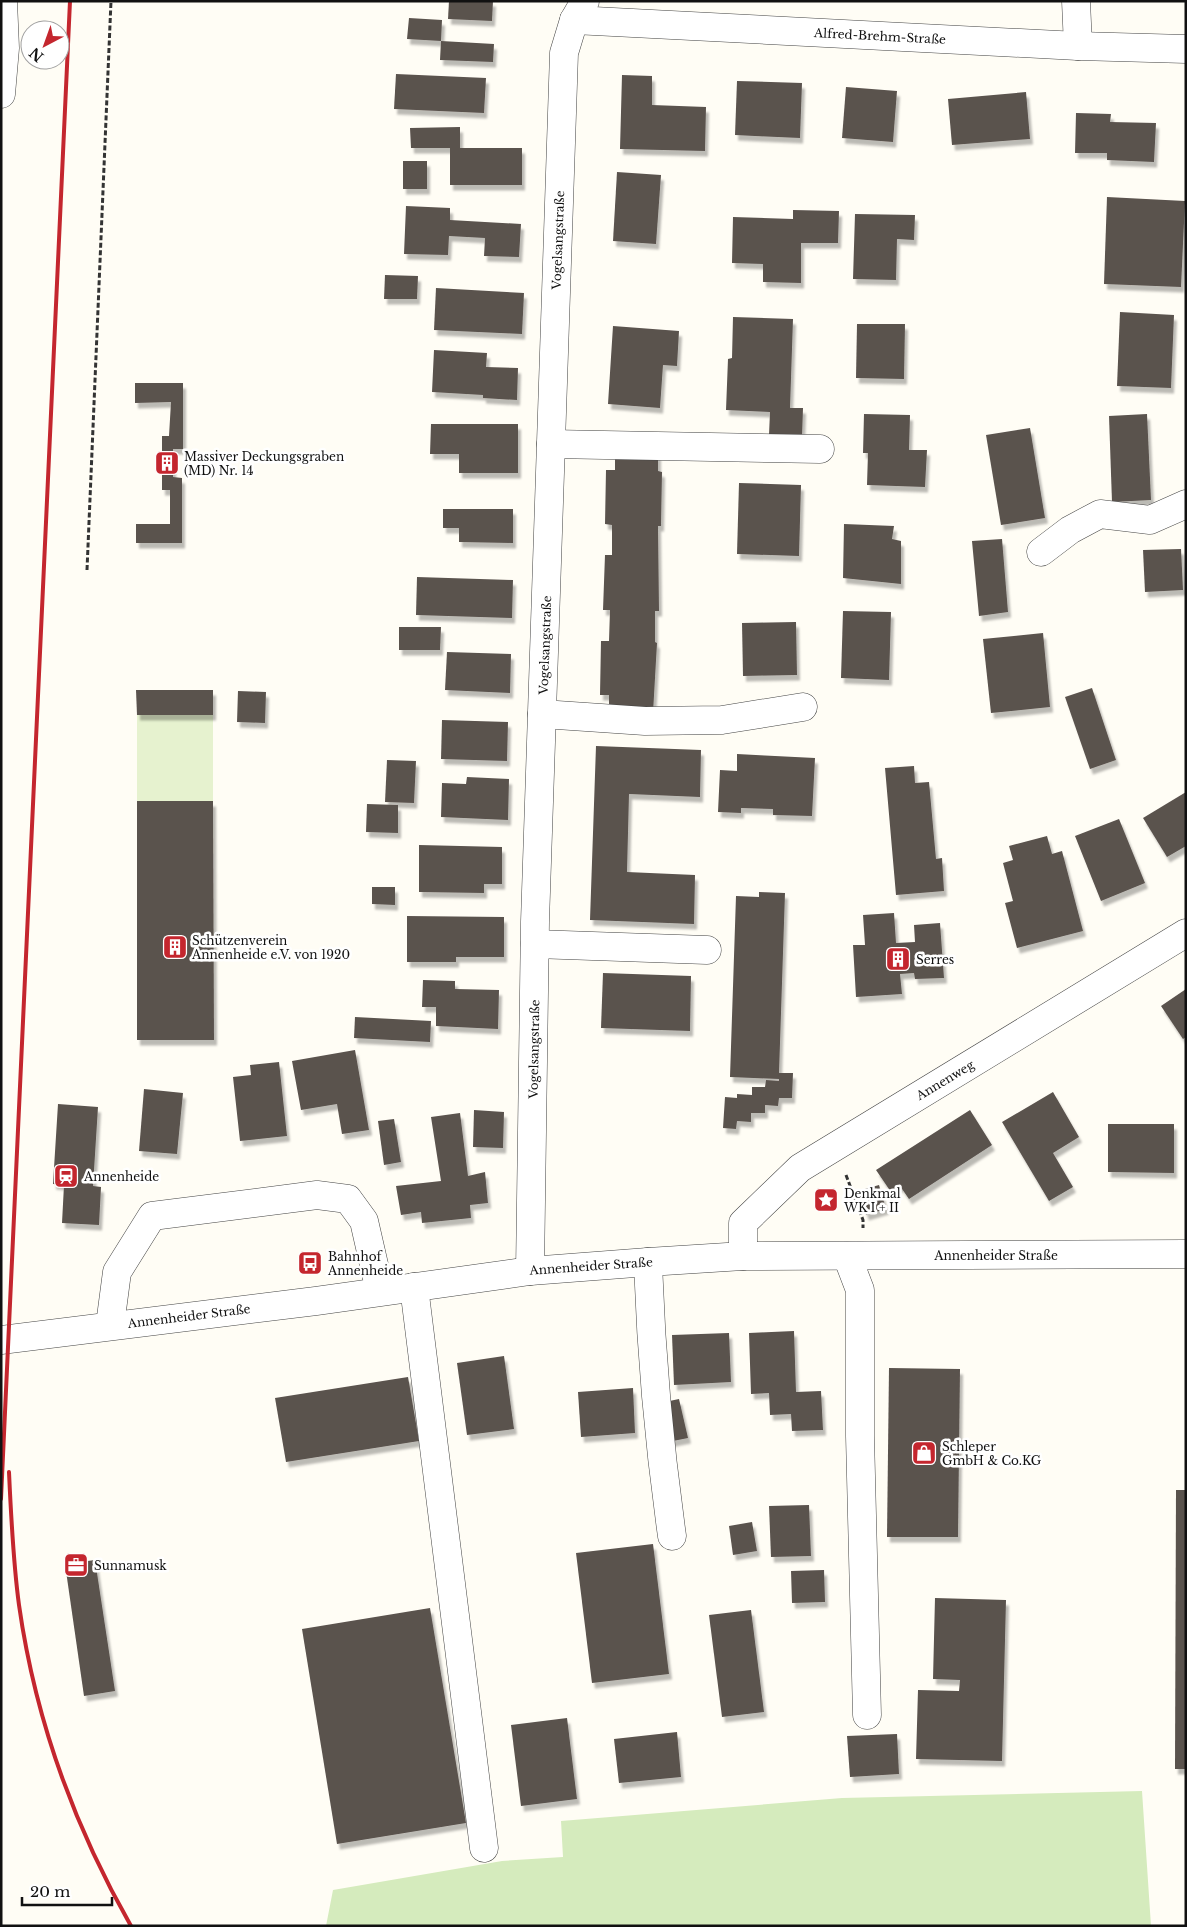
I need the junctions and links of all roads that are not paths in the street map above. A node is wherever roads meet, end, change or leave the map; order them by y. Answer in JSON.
{"nodes":[{"id":1,"x":4,"y":1,"type":"edge"},
{"id":2,"x":1076,"y":1,"type":"edge"},
{"id":3,"x":574,"y":8,"type":"edge"},
{"id":4,"x":1078,"y":46,"type":"junction"},
{"id":5,"x":1186,"y":49,"type":"edge"},
{"id":6,"x":1,"y":94,"type":"edge"},
{"id":7,"x":551,"y":444,"type":"junction"},
{"id":8,"x":820,"y":449,"type":"dead end"},
{"id":9,"x":1186,"y":504,"type":"edge"},
{"id":10,"x":1041,"y":552,"type":"dead end"},
{"id":11,"x":803,"y":707,"type":"dead end"},
{"id":12,"x":542,"y":714,"type":"junction"},
{"id":13,"x":1186,"y":933,"type":"edge"},
{"id":14,"x":535,"y":944,"type":"junction"},
{"id":15,"x":707,"y":950,"type":"dead end"},
{"id":16,"x":1186,"y":1254,"type":"edge"},
{"id":17,"x":743,"y":1256,"type":"junction"},
{"id":18,"x":855,"y":1256,"type":"junction"},
{"id":19,"x":648,"y":1262,"type":"junction"},
{"id":20,"x":530,"y":1270,"type":"junction"},
{"id":21,"x":414,"y":1287,"type":"junction"},
{"id":22,"x":380,"y":1291,"type":"junction"},
{"id":23,"x":110,"y":1325,"type":"junction"},
{"id":24,"x":1,"y":1340,"type":"edge"},
{"id":25,"x":672,"y":1536,"type":"dead end"},
{"id":26,"x":867,"y":1715,"type":"dead end"},
{"id":27,"x":484,"y":1848,"type":"dead end"}],
"edges":[{"from":1,"to":6,"type":"street"},
{"from":2,"to":4,"type":"street"},
{"from":3,"to":4,"type":"street","name":"Alfred-Brehm-Straße"},
{"from":3,"to":7,"type":"street","name":"Vogelsangstraße"},
{"from":4,"to":5,"type":"street","name":"Alfred-Brehm-Straße"},
{"from":7,"to":8,"type":"street"},
{"from":7,"to":12,"type":"street","name":"Vogelsangstraße"},
{"from":9,"to":10,"type":"street"},
{"from":11,"to":12,"type":"street"},
{"from":12,"to":14,"type":"street","name":"Vogelsangstraße"},
{"from":13,"to":17,"type":"street","name":"Annenweg"},
{"from":14,"to":15,"type":"street"},
{"from":14,"to":20,"type":"street","name":"Vogelsangstraße"},
{"from":16,"to":18,"type":"street","name":"Annenheider Straße"},
{"from":17,"to":18,"type":"street","name":"Annenheider Straße"},
{"from":17,"to":19,"type":"street","name":"Annenheider Straße"},
{"from":18,"to":26,"type":"street"},
{"from":19,"to":20,"type":"street","name":"Annenheider Straße"},
{"from":19,"to":25,"type":"street"},
{"from":20,"to":21,"type":"street","name":"Annenheider Straße"},
{"from":21,"to":22,"type":"street","name":"Annenheider Straße"},
{"from":21,"to":27,"type":"street"},
{"from":22,"to":23,"type":"street","name":"Annenheider Straße"},
{"from":22,"to":23,"type":"street"},
{"from":23,"to":24,"type":"street","name":"Annenheider Straße"}]}
